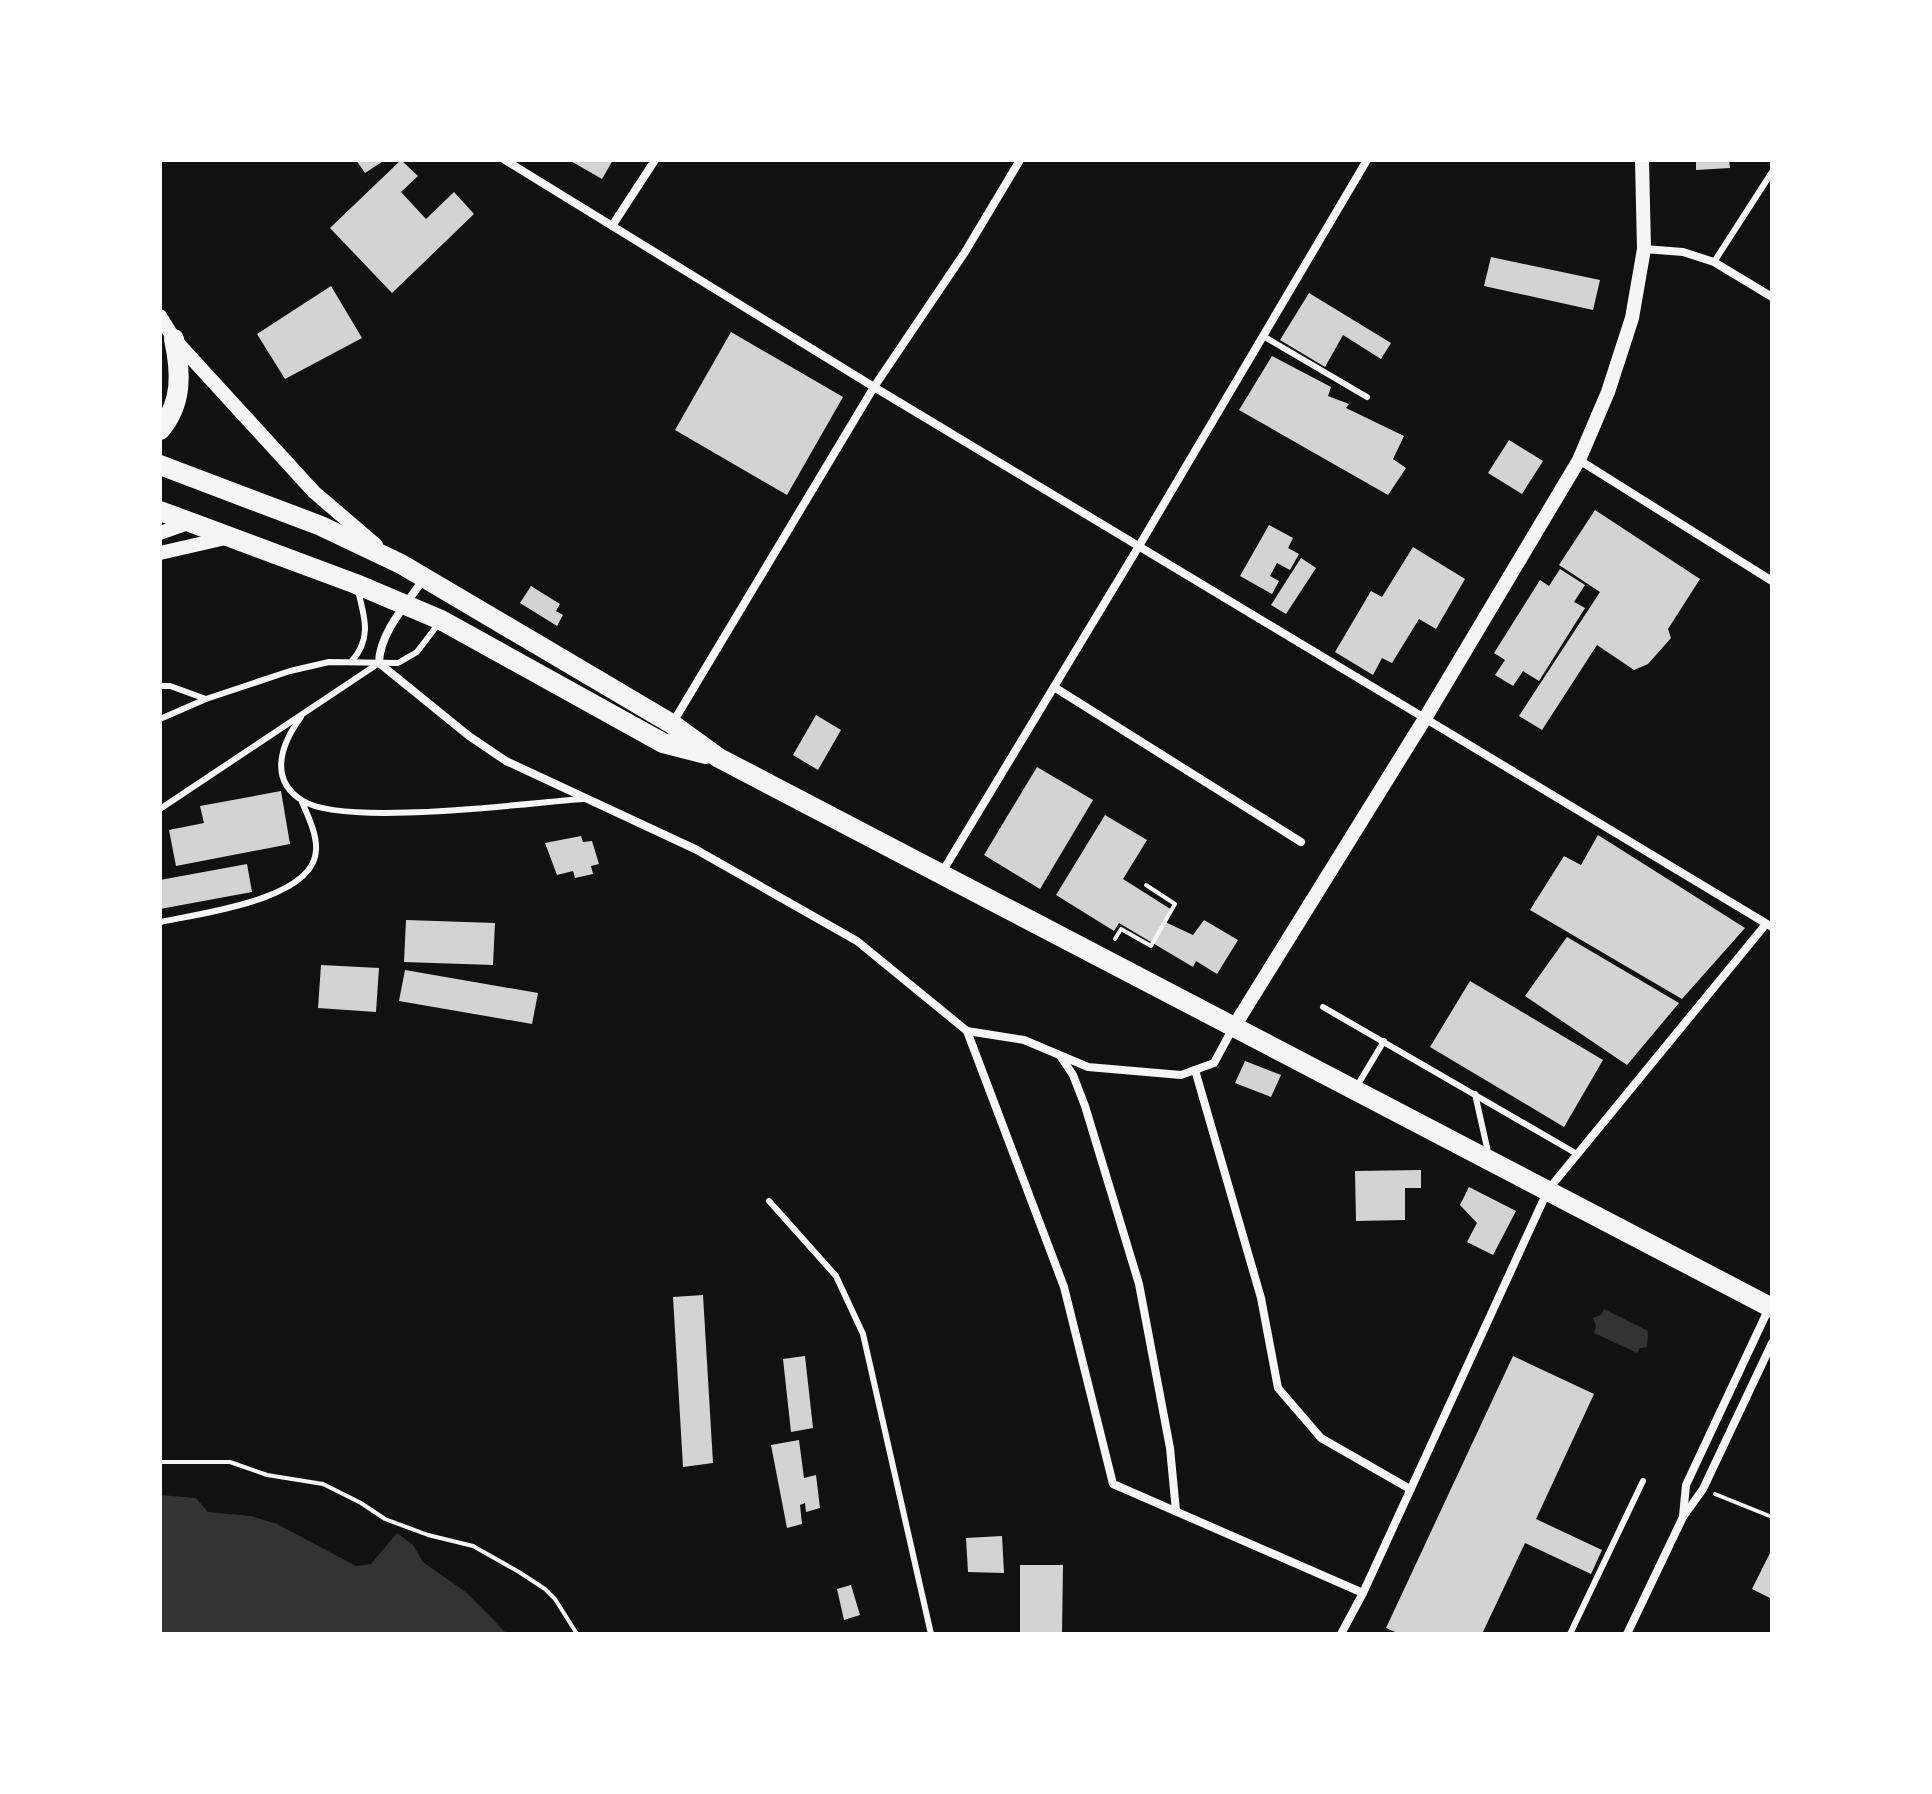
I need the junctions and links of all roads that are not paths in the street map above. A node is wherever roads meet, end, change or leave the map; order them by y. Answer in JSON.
{"nodes":[{"id":1,"x":505,"y":160,"type":"edge"},
{"id":2,"x":655,"y":160,"type":"edge"},
{"id":3,"x":1020,"y":160,"type":"edge"},
{"id":4,"x":1367,"y":160,"type":"edge"},
{"id":5,"x":1642,"y":160,"type":"edge"},
{"id":6,"x":1772,"y":172,"type":"edge"},
{"id":7,"x":612,"y":226,"type":"junction"},
{"id":8,"x":1644,"y":249,"type":"junction"},
{"id":9,"x":1714,"y":262,"type":"junction"},
{"id":10,"x":1772,"y":297,"type":"edge"},
{"id":11,"x":160,"y":316,"type":"edge"},
{"id":12,"x":1263,"y":336,"type":"junction"},
{"id":13,"x":174,"y":339,"type":"junction"},
{"id":14,"x":874,"y":387,"type":"junction"},
{"id":15,"x":1367,"y":397,"type":"dead end"},
{"id":16,"x":160,"y":430,"type":"edge"},
{"id":17,"x":1579,"y":460,"type":"junction"},
{"id":18,"x":160,"y":465,"type":"edge"},
{"id":19,"x":160,"y":511,"type":"edge"},
{"id":20,"x":191,"y":522,"type":"junction"},
{"id":21,"x":160,"y":533,"type":"edge"},
{"id":22,"x":230,"y":537,"type":"junction"},
{"id":23,"x":1139,"y":546,"type":"junction"},
{"id":24,"x":160,"y":553,"type":"edge"},
{"id":25,"x":401,"y":564,"type":"junction"},
{"id":26,"x":424,"y":578,"type":"junction"},
{"id":27,"x":1772,"y":581,"type":"edge"},
{"id":28,"x":356,"y":584,"type":"junction"},
{"id":29,"x":406,"y":606,"type":"junction"},
{"id":30,"x":441,"y":620,"type":"junction"},
{"id":31,"x":350,"y":663,"type":"junction"},
{"id":32,"x":379,"y":663,"type":"junction"},
{"id":33,"x":160,"y":686,"type":"edge"},
{"id":34,"x":1054,"y":687,"type":"junction"},
{"id":35,"x":206,"y":699,"type":"junction"},
{"id":36,"x":601,"y":709,"type":"junction"},
{"id":37,"x":301,"y":717,"type":"junction"},
{"id":38,"x":160,"y":719,"type":"edge"},
{"id":39,"x":1424,"y":720,"type":"junction"},
{"id":40,"x":672,"y":724,"type":"junction"},
{"id":41,"x":719,"y":758,"type":"junction"},
{"id":42,"x":585,"y":799,"type":"junction"},
{"id":43,"x":302,"y":801,"type":"junction"},
{"id":44,"x":160,"y":809,"type":"edge"},
{"id":45,"x":1301,"y":842,"type":"dead end"},
{"id":46,"x":940,"y":875,"type":"junction"},
{"id":47,"x":160,"y":922,"type":"edge"},
{"id":48,"x":1769,"y":926,"type":"edge"},
{"id":49,"x":1323,"y":1007,"type":"dead end"},
{"id":50,"x":1235,"y":1025,"type":"junction"},
{"id":51,"x":967,"y":1031,"type":"junction"},
{"id":52,"x":1384,"y":1041,"type":"junction"},
{"id":53,"x":1060,"y":1056,"type":"junction"},
{"id":54,"x":1195,"y":1070,"type":"junction"},
{"id":55,"x":1356,"y":1089,"type":"junction"},
{"id":56,"x":1475,"y":1094,"type":"junction"},
{"id":57,"x":1577,"y":1154,"type":"junction"},
{"id":58,"x":1489,"y":1160,"type":"junction"},
{"id":59,"x":1548,"y":1190,"type":"junction"},
{"id":60,"x":769,"y":1201,"type":"dead end"},
{"id":61,"x":1771,"y":1308,"type":"edge"},
{"id":62,"x":1772,"y":1343,"type":"edge"},
{"id":63,"x":1772,"y":1356,"type":"edge"},
{"id":64,"x":1756,"y":1374,"type":"junction"},
{"id":65,"x":1643,"y":1481,"type":"dead end"},
{"id":66,"x":1410,"y":1489,"type":"junction"},
{"id":67,"x":1176,"y":1511,"type":"junction"},
{"id":68,"x":1683,"y":1517,"type":"junction"},
{"id":69,"x":1363,"y":1593,"type":"junction"},
{"id":70,"x":931,"y":1634,"type":"edge"},
{"id":71,"x":1341,"y":1634,"type":"edge"},
{"id":72,"x":1570,"y":1634,"type":"edge"},
{"id":73,"x":1627,"y":1634,"type":"edge"}],
"edges":[{"from":1,"to":7,"type":"street"},
{"from":2,"to":7,"type":"street"},
{"from":3,"to":14,"type":"street"},
{"from":4,"to":12,"type":"street"},
{"from":5,"to":8,"type":"street"},
{"from":6,"to":9,"type":"lane"},
{"from":7,"to":14,"type":"street"},
{"from":8,"to":9,"type":"street"},
{"from":8,"to":17,"type":"street"},
{"from":9,"to":10,"type":"street"},
{"from":11,"to":13,"type":"street"},
{"from":12,"to":15,"type":"lane"},
{"from":12,"to":23,"type":"street"},
{"from":13,"to":16,"type":"highway"},
{"from":13,"to":25,"type":"street"},
{"from":14,"to":23,"type":"street"},
{"from":14,"to":40,"type":"street"},
{"from":17,"to":27,"type":"street"},
{"from":17,"to":39,"type":"street"},
{"from":18,"to":25,"type":"highway"},
{"from":19,"to":20,"type":"highway"},
{"from":20,"to":21,"type":"street"},
{"from":20,"to":22,"type":"highway"},
{"from":22,"to":24,"type":"street"},
{"from":22,"to":28,"type":"highway"},
{"from":23,"to":34,"type":"street"},
{"from":23,"to":39,"type":"street"},
{"from":25,"to":26,"type":"highway"},
{"from":26,"to":29,"type":"street"},
{"from":26,"to":40,"type":"highway"},
{"from":28,"to":29,"type":"highway"},
{"from":28,"to":31,"type":"lane"},
{"from":29,"to":30,"type":"highway"},
{"from":29,"to":32,"type":"street"},
{"from":30,"to":32,"type":"lane"},
{"from":30,"to":36,"type":"highway"},
{"from":31,"to":32,"type":"lane"},
{"from":31,"to":35,"type":"lane"},
{"from":32,"to":37,"type":"lane"},
{"from":32,"to":42,"type":"street"},
{"from":33,"to":35,"type":"lane"},
{"from":34,"to":45,"type":"street"},
{"from":34,"to":46,"type":"street"},
{"from":35,"to":38,"type":"lane"},
{"from":36,"to":40,"type":"highway"},
{"from":36,"to":41,"type":"highway"},
{"from":37,"to":43,"type":"lane"},
{"from":37,"to":44,"type":"lane"},
{"from":39,"to":48,"type":"street"},
{"from":39,"to":50,"type":"street"},
{"from":40,"to":41,"type":"highway"},
{"from":41,"to":46,"type":"highway"},
{"from":42,"to":43,"type":"lane"},
{"from":42,"to":51,"type":"street"},
{"from":43,"to":47,"type":"lane"},
{"from":46,"to":50,"type":"highway"},
{"from":48,"to":57,"type":"street"},
{"from":49,"to":52,"type":"lane"},
{"from":50,"to":54,"type":"street"},
{"from":50,"to":55,"type":"highway"},
{"from":51,"to":53,"type":"street"},
{"from":51,"to":67,"type":"street"},
{"from":52,"to":55,"type":"lane"},
{"from":52,"to":56,"type":"lane"},
{"from":53,"to":54,"type":"street"},
{"from":53,"to":67,"type":"street"},
{"from":54,"to":66,"type":"street"},
{"from":55,"to":58,"type":"highway"},
{"from":56,"to":57,"type":"lane"},
{"from":56,"to":58,"type":"lane"},
{"from":57,"to":59,"type":"street"},
{"from":58,"to":59,"type":"highway"},
{"from":59,"to":61,"type":"highway"},
{"from":59,"to":66,"type":"street"},
{"from":60,"to":70,"type":"lane"},
{"from":61,"to":68,"type":"street"},
{"from":62,"to":64,"type":"street"},
{"from":63,"to":64,"type":"street"},
{"from":64,"to":68,"type":"street"},
{"from":65,"to":72,"type":"lane"},
{"from":66,"to":69,"type":"street"},
{"from":67,"to":69,"type":"street"},
{"from":68,"to":73,"type":"street"},
{"from":69,"to":71,"type":"street"}]}
